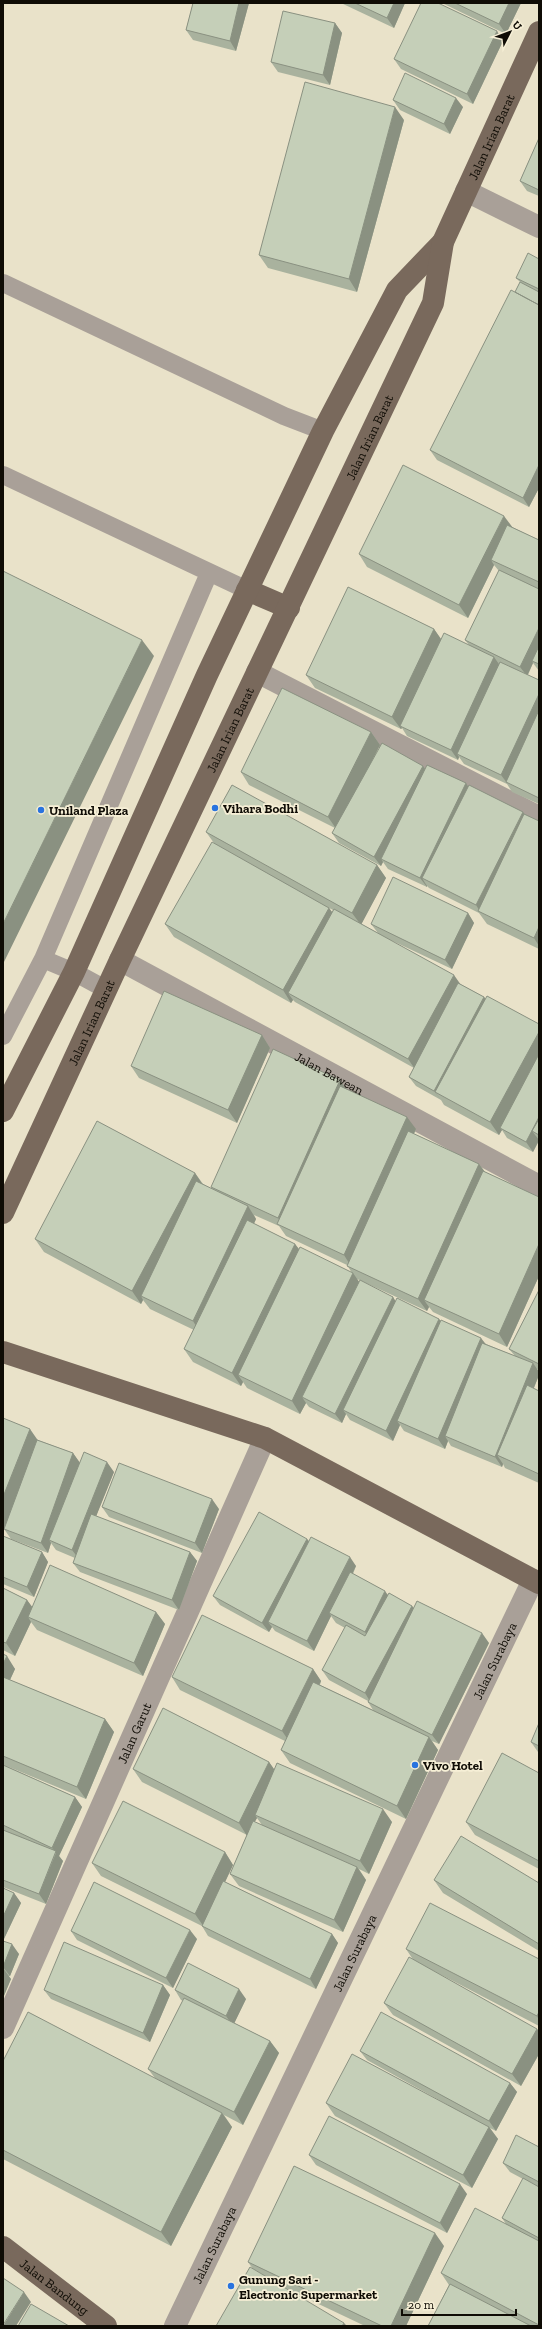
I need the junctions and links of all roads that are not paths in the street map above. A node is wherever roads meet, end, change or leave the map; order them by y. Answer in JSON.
{"nodes":[{"id":1,"x":539,"y":32,"type":"edge"},
{"id":2,"x":466,"y":191,"type":"junction"},
{"id":3,"x":539,"y":228,"type":"edge"},
{"id":4,"x":443,"y":242,"type":"junction"},
{"id":5,"x":3,"y":283,"type":"edge"},
{"id":6,"x":323,"y":432,"type":"junction"},
{"id":7,"x":3,"y":475,"type":"edge"},
{"id":8,"x":210,"y":573,"type":"junction"},
{"id":9,"x":247,"y":590,"type":"junction"},
{"id":10,"x":289,"y":608,"type":"junction"},
{"id":11,"x":257,"y":672,"type":"junction"},
{"id":12,"x":539,"y":817,"type":"edge"},
{"id":13,"x":43,"y":959,"type":"junction"},
{"id":14,"x":120,"y":960,"type":"junction"},
{"id":15,"x":74,"y":972,"type":"junction"},
{"id":16,"x":107,"y":990,"type":"junction"},
{"id":17,"x":3,"y":1036,"type":"edge"},
{"id":18,"x":3,"y":1111,"type":"edge"},
{"id":19,"x":539,"y":1186,"type":"edge"},
{"id":20,"x":3,"y":1213,"type":"edge"},
{"id":21,"x":3,"y":1352,"type":"edge"},
{"id":22,"x":265,"y":1438,"type":"junction"},
{"id":23,"x":536,"y":1581,"type":"edge"},
{"id":24,"x":3,"y":2028,"type":"edge"},
{"id":25,"x":3,"y":2247,"type":"edge"},
{"id":26,"x":106,"y":2326,"type":"edge"},
{"id":27,"x":175,"y":2326,"type":"edge"}],
"edges":[{"from":1,"to":2,"type":"main road","name":"Jalan Irian Barat"},
{"from":2,"to":3,"type":"street"},
{"from":2,"to":4,"type":"main road","name":"Jalan Irian Barat"},
{"from":4,"to":6,"type":"main road","name":"Jalan Irian Barat"},
{"from":4,"to":10,"type":"main road","name":"Jalan Irian Barat"},
{"from":5,"to":6,"type":"lane"},
{"from":6,"to":9,"type":"main road","name":"Jalan Irian Barat"},
{"from":7,"to":8,"type":"lane"},
{"from":8,"to":9,"type":"lane"},
{"from":8,"to":13,"type":"lane"},
{"from":9,"to":10,"type":"main road"},
{"from":9,"to":15,"type":"main road","name":"Jalan Irian Barat"},
{"from":10,"to":11,"type":"main road","name":"Jalan Irian Barat"},
{"from":11,"to":12,"type":"street"},
{"from":11,"to":14,"type":"main road","name":"Jalan Irian Barat"},
{"from":13,"to":15,"type":"lane"},
{"from":13,"to":17,"type":"lane"},
{"from":14,"to":16,"type":"main road","name":"Jalan Irian Barat"},
{"from":14,"to":19,"type":"street","name":"Jalan Bawean"},
{"from":15,"to":16,"type":"lane"},
{"from":15,"to":18,"type":"main road","name":"Jalan Irian Barat"},
{"from":16,"to":20,"type":"main road","name":"Jalan Irian Barat"},
{"from":21,"to":22,"type":"main road"},
{"from":22,"to":23,"type":"main road"},
{"from":22,"to":24,"type":"street","name":"Jalan Garut"},
{"from":23,"to":27,"type":"street","name":"Jalan Surabaya"},
{"from":25,"to":26,"type":"main road","name":"Jalan Bandung"}]}
